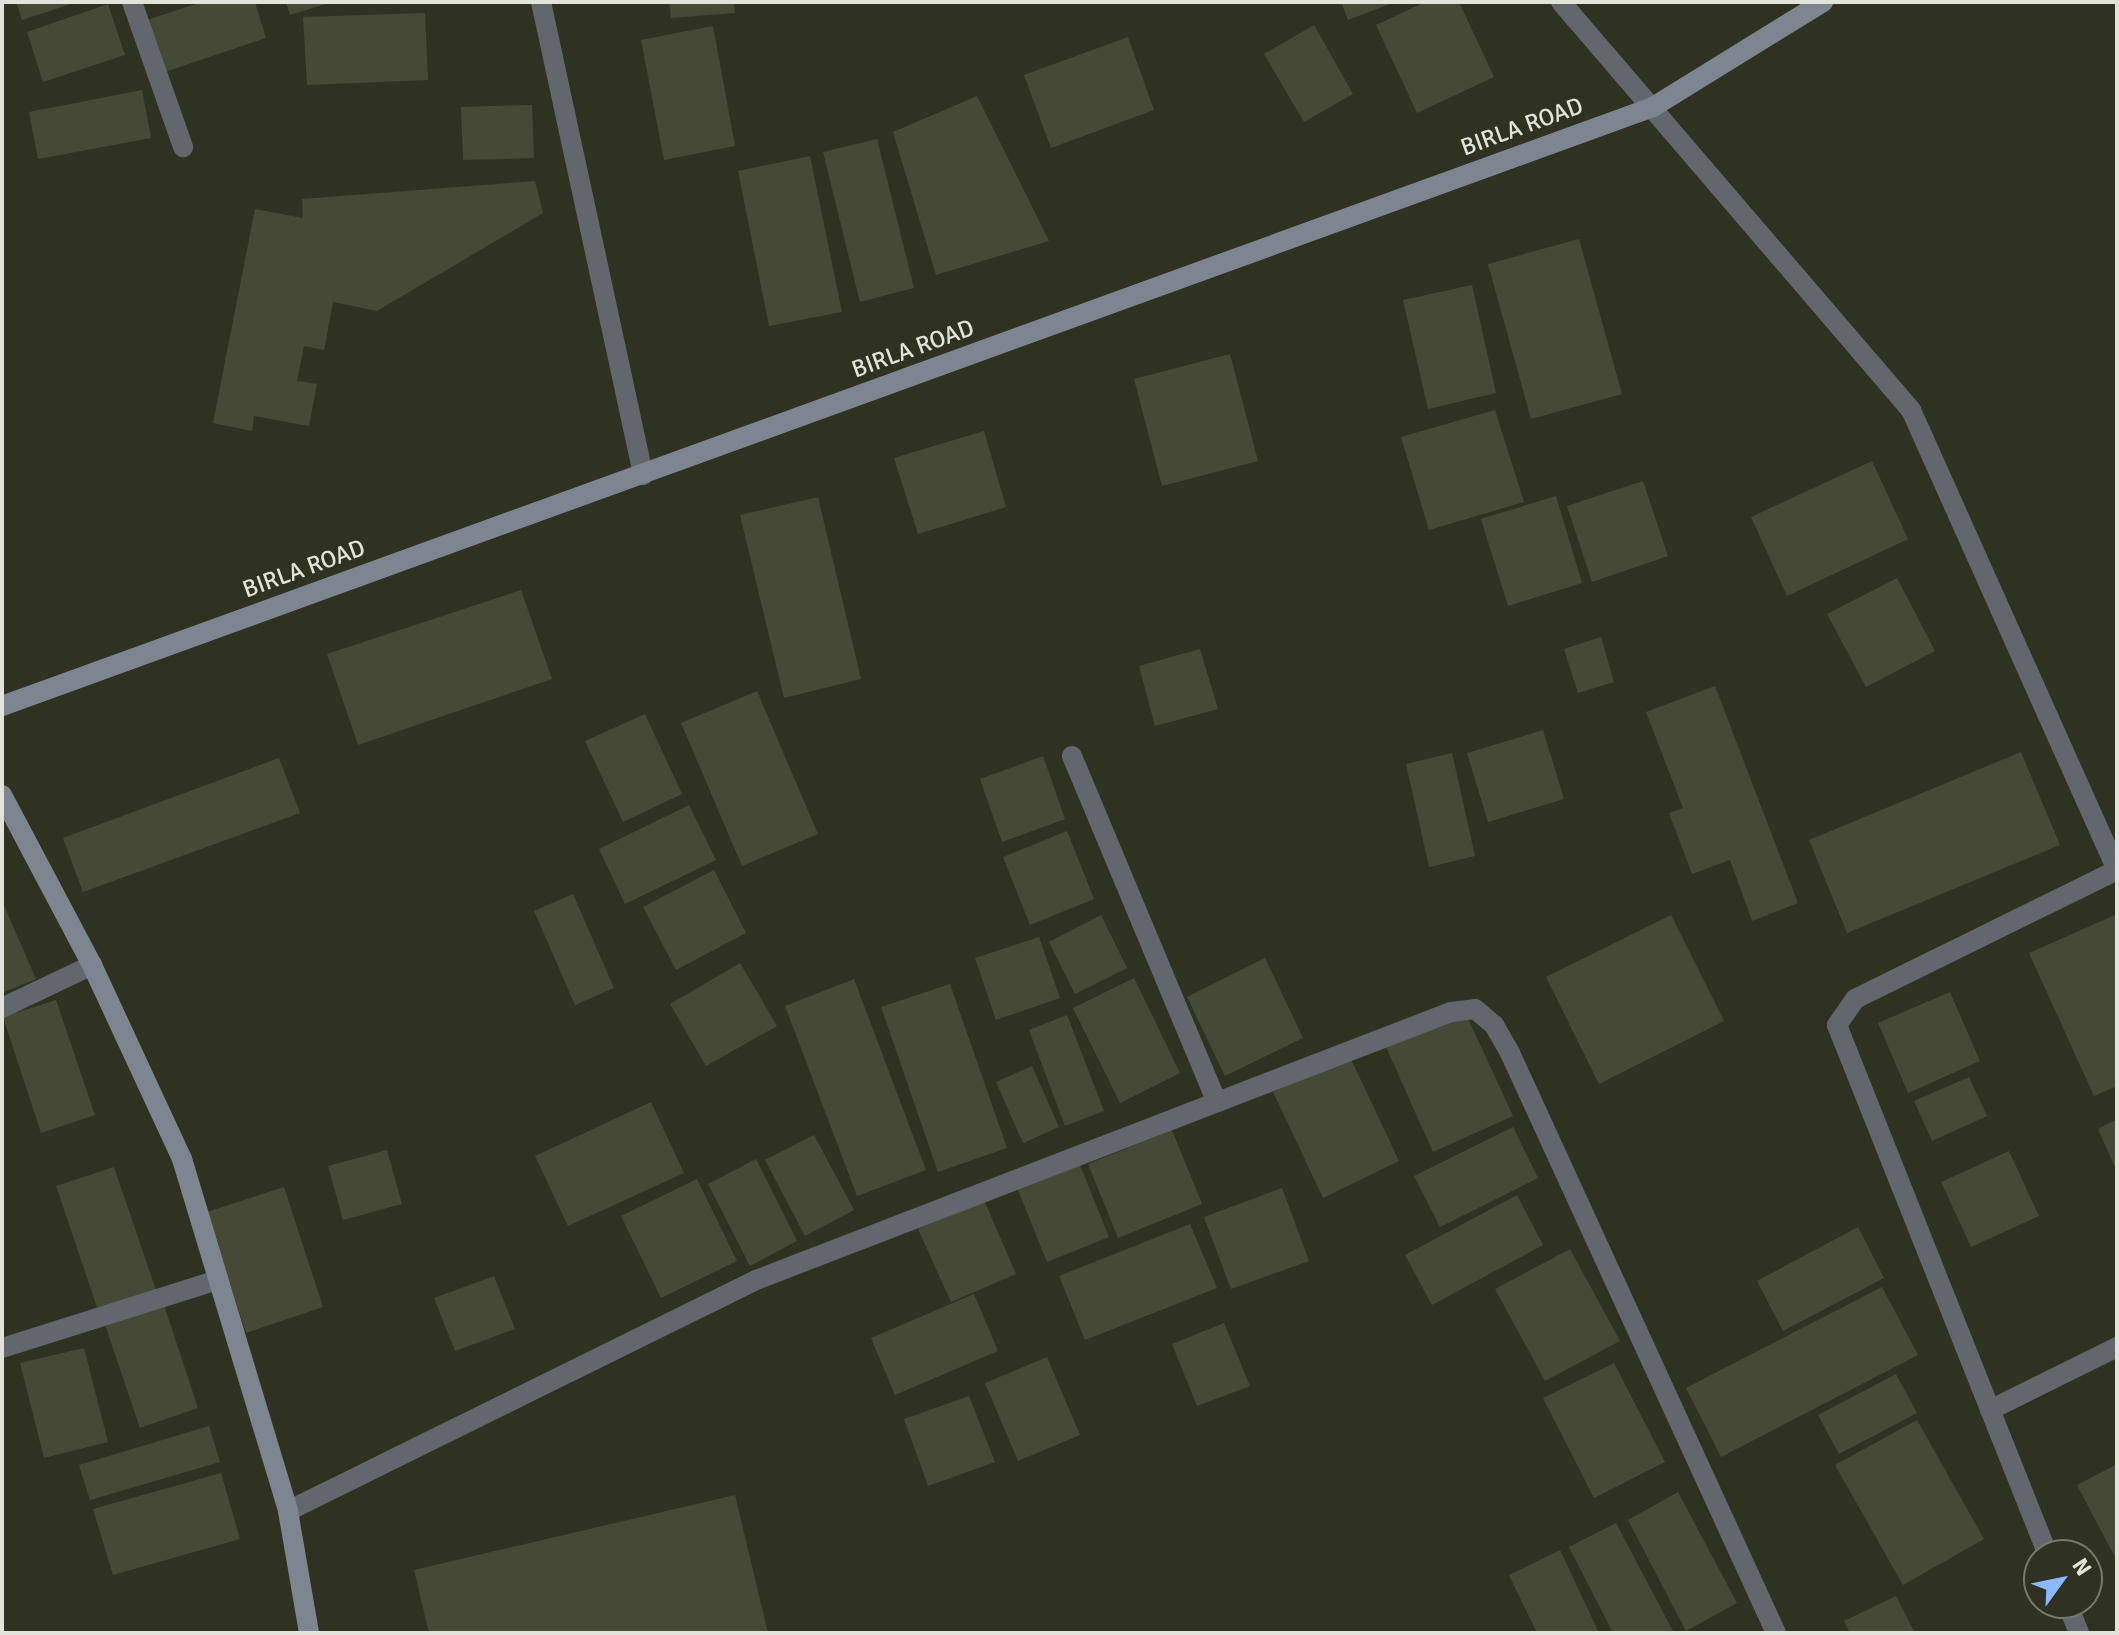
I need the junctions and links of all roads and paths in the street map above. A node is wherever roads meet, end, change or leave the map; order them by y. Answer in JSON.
{"nodes":[{"id":1,"x":132,"y":2,"type":"edge"},
{"id":2,"x":541,"y":2,"type":"edge"},
{"id":3,"x":1561,"y":2,"type":"edge"},
{"id":4,"x":1823,"y":2,"type":"edge"},
{"id":5,"x":1653,"y":107,"type":"junction"},
{"id":6,"x":183,"y":147,"type":"dead end"},
{"id":7,"x":643,"y":475,"type":"junction"},
{"id":8,"x":2,"y":706,"type":"edge"},
{"id":9,"x":1072,"y":756,"type":"dead end"},
{"id":10,"x":2,"y":795,"type":"edge"},
{"id":11,"x":2117,"y":870,"type":"edge"},
{"id":12,"x":92,"y":965,"type":"junction"},
{"id":13,"x":2,"y":1008,"type":"edge"},
{"id":14,"x":1217,"y":1102,"type":"junction"},
{"id":15,"x":218,"y":1280,"type":"junction"},
{"id":16,"x":2117,"y":1347,"type":"edge"},
{"id":17,"x":2,"y":1348,"type":"edge"},
{"id":18,"x":1990,"y":1410,"type":"junction"},
{"id":19,"x":288,"y":1511,"type":"junction"},
{"id":20,"x":2042,"y":1539,"type":"edge"},
{"id":21,"x":309,"y":1633,"type":"edge"},
{"id":22,"x":1776,"y":1633,"type":"edge"}],
"edges":[{"from":1,"to":6,"type":"street"},
{"from":2,"to":7,"type":"street"},
{"from":3,"to":5,"type":"street"},
{"from":4,"to":5,"type":"street","name":"BIRLA ROAD"},
{"from":5,"to":7,"type":"street","name":"BIRLA ROAD"},
{"from":5,"to":11,"type":"street"},
{"from":7,"to":8,"type":"street","name":"BIRLA ROAD"},
{"from":9,"to":14,"type":"street"},
{"from":10,"to":12,"type":"street"},
{"from":11,"to":18,"type":"street"},
{"from":12,"to":13,"type":"street"},
{"from":12,"to":15,"type":"street"},
{"from":14,"to":19,"type":"street"},
{"from":14,"to":22,"type":"street"},
{"from":15,"to":17,"type":"street"},
{"from":15,"to":19,"type":"street"},
{"from":16,"to":18,"type":"street"},
{"from":18,"to":20,"type":"street"},
{"from":19,"to":21,"type":"street"}]}
